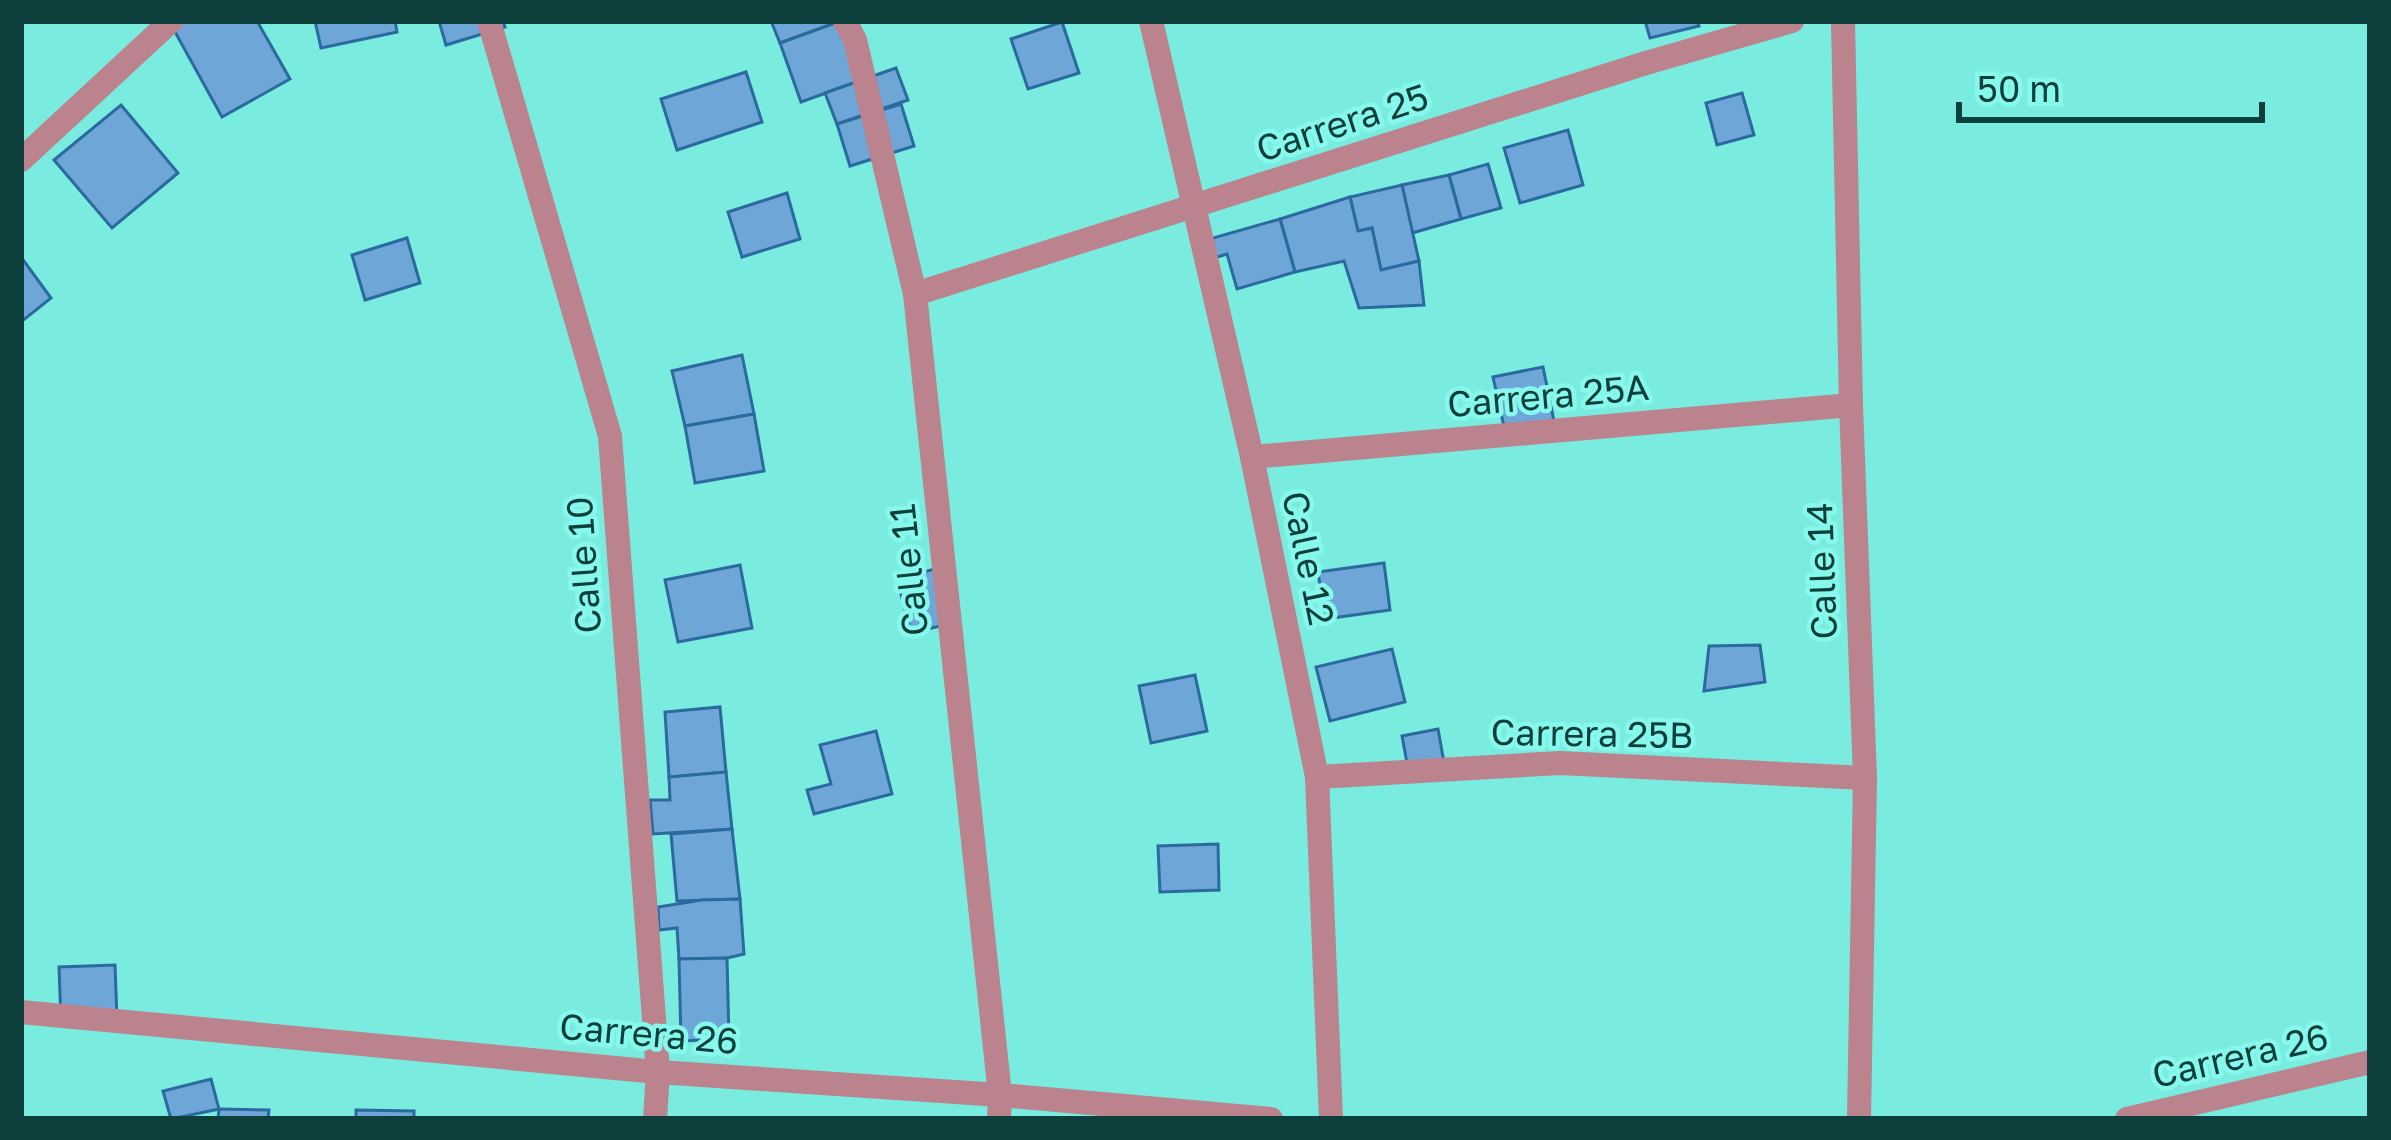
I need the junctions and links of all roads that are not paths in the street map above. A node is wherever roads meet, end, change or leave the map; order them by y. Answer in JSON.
{"nodes":[{"id":1,"x":171,"y":21,"type":"edge"},
{"id":2,"x":489,"y":21,"type":"edge"},
{"id":3,"x":845,"y":21,"type":"edge"},
{"id":4,"x":1151,"y":21,"type":"edge"},
{"id":5,"x":1792,"y":21,"type":"edge"},
{"id":6,"x":1843,"y":21,"type":"edge"},
{"id":7,"x":21,"y":160,"type":"edge"},
{"id":8,"x":1194,"y":208,"type":"junction"},
{"id":9,"x":915,"y":295,"type":"junction"},
{"id":10,"x":1851,"y":405,"type":"junction"},
{"id":11,"x":1252,"y":457,"type":"junction"},
{"id":12,"x":1317,"y":777,"type":"junction"},
{"id":13,"x":1865,"y":778,"type":"junction"},
{"id":14,"x":21,"y":1012,"type":"edge"},
{"id":15,"x":2370,"y":1061,"type":"edge"},
{"id":16,"x":658,"y":1072,"type":"junction"},
{"id":17,"x":999,"y":1107,"type":"edge"},
{"id":18,"x":656,"y":1119,"type":"edge"},
{"id":19,"x":1271,"y":1119,"type":"edge"},
{"id":20,"x":1331,"y":1119,"type":"edge"},
{"id":21,"x":1859,"y":1119,"type":"edge"},
{"id":22,"x":2127,"y":1119,"type":"edge"}],
"edges":[{"from":1,"to":7,"type":"street"},
{"from":2,"to":16,"type":"street","name":"Calle 10"},
{"from":3,"to":9,"type":"street","name":"Calle 11"},
{"from":4,"to":8,"type":"street","name":"Calle 12"},
{"from":5,"to":8,"type":"street","name":"Carrera 25"},
{"from":6,"to":10,"type":"street","name":"Calle 14"},
{"from":8,"to":9,"type":"street","name":"Carrera 25"},
{"from":8,"to":11,"type":"street","name":"Calle 12"},
{"from":9,"to":17,"type":"street","name":"Calle 11"},
{"from":10,"to":11,"type":"street","name":"Carrera 25A"},
{"from":10,"to":13,"type":"street","name":"Calle 14"},
{"from":11,"to":12,"type":"street","name":"Calle 12"},
{"from":12,"to":13,"type":"street","name":"Carrera 25B"},
{"from":12,"to":20,"type":"street","name":"Calle 12"},
{"from":13,"to":21,"type":"street","name":"Calle 14"},
{"from":14,"to":16,"type":"street","name":"Carrera 26"},
{"from":15,"to":22,"type":"street","name":"Carrera 26"},
{"from":16,"to":17,"type":"street","name":"Carrera 26"},
{"from":16,"to":18,"type":"street","name":"Calle 10"},
{"from":17,"to":19,"type":"street","name":"Carrera 26"}]}
